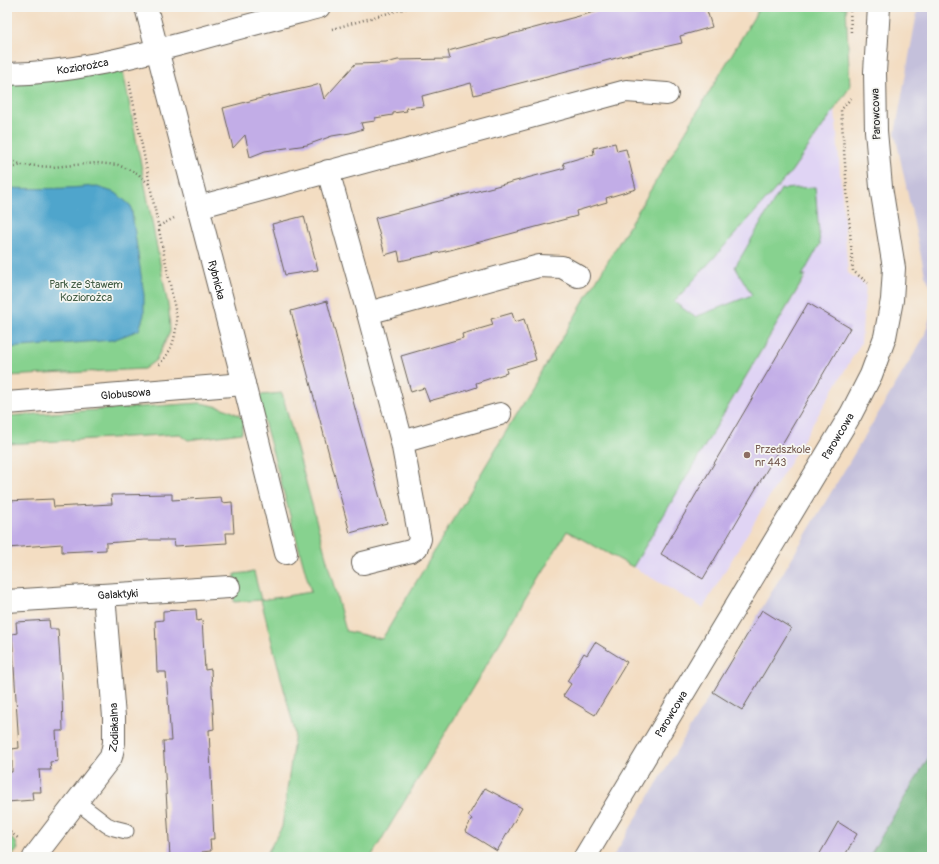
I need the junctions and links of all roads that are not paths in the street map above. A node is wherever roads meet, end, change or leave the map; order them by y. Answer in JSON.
{"nodes":[{"id":1,"x":146,"y":7,"type":"edge"},
{"id":2,"x":319,"y":7,"type":"edge"},
{"id":3,"x":879,"y":7,"type":"edge"},
{"id":4,"x":157,"y":50,"type":"junction"},
{"id":5,"x":7,"y":74,"type":"edge"},
{"id":6,"x":667,"y":94,"type":"dead end"},
{"id":7,"x":328,"y":171,"type":"junction"},
{"id":8,"x":198,"y":207,"type":"junction"},
{"id":9,"x":578,"y":276,"type":"dead end"},
{"id":10,"x":368,"y":313,"type":"junction"},
{"id":11,"x":244,"y":384,"type":"junction"},
{"id":12,"x":7,"y":403,"type":"edge"},
{"id":13,"x":500,"y":414,"type":"dead end"},
{"id":14,"x":402,"y":442,"type":"junction"},
{"id":15,"x":286,"y":553,"type":"dead end"},
{"id":16,"x":363,"y":563,"type":"dead end"},
{"id":17,"x":229,"y":587,"type":"dead end"},
{"id":18,"x":104,"y":595,"type":"junction"},
{"id":19,"x":7,"y":601,"type":"edge"},
{"id":20,"x":77,"y":802,"type":"junction"},
{"id":21,"x":126,"y":830,"type":"dead end"},
{"id":22,"x":34,"y":857,"type":"edge"},
{"id":23,"x":585,"y":857,"type":"edge"}],
"edges":[{"from":1,"to":4,"type":"street","name":"Rybnicka"},
{"from":2,"to":4,"type":"street","name":"Koziorożca"},
{"from":3,"to":23,"type":"street","name":"Parowcowa"},
{"from":4,"to":5,"type":"street","name":"Koziorożca"},
{"from":4,"to":8,"type":"street","name":"Rybnicka"},
{"from":6,"to":7,"type":"street"},
{"from":7,"to":8,"type":"street"},
{"from":7,"to":10,"type":"street"},
{"from":8,"to":11,"type":"street","name":"Rybnicka"},
{"from":9,"to":10,"type":"street"},
{"from":10,"to":14,"type":"street"},
{"from":11,"to":12,"type":"street","name":"Globusowa"},
{"from":11,"to":15,"type":"street","name":"Rybnicka"},
{"from":13,"to":14,"type":"street"},
{"from":14,"to":16,"type":"street"},
{"from":17,"to":18,"type":"street","name":"Galaktyki"},
{"from":18,"to":19,"type":"street","name":"Galaktyki"},
{"from":18,"to":20,"type":"street","name":"Zodiakalna"},
{"from":20,"to":21,"type":"lane"},
{"from":20,"to":22,"type":"street","name":"Zodiakalna"}]}
